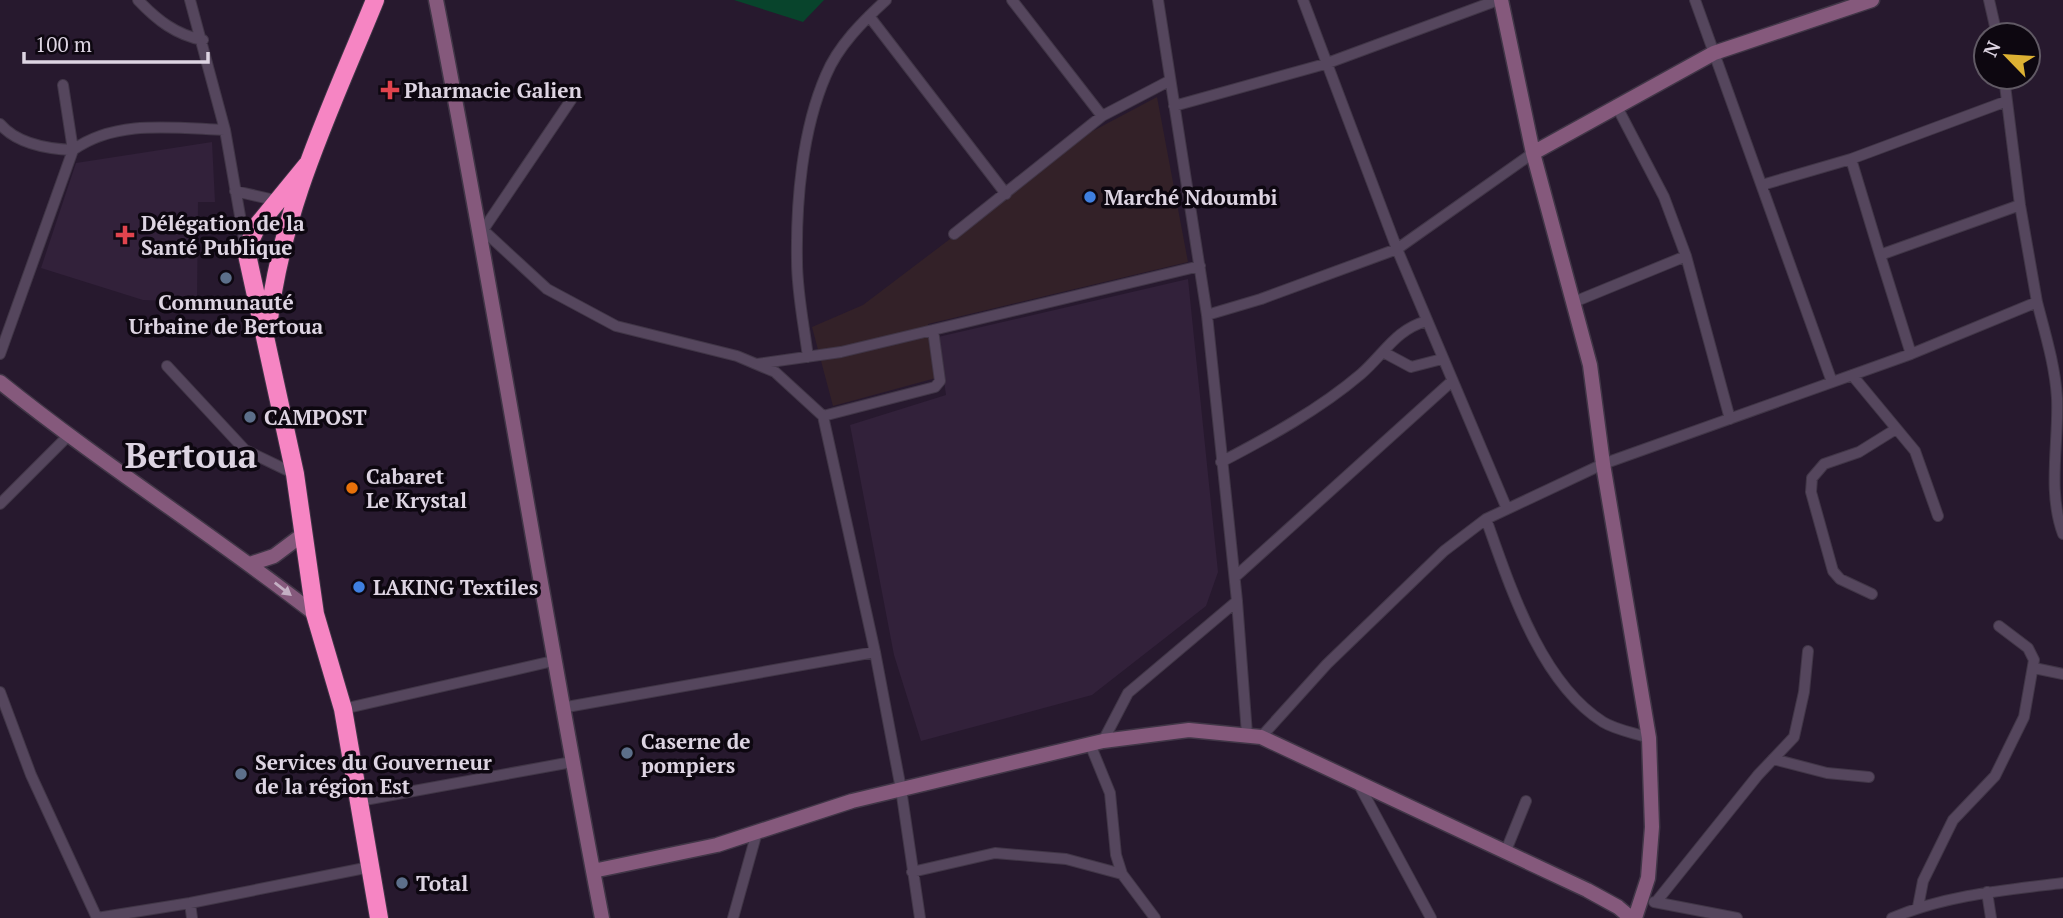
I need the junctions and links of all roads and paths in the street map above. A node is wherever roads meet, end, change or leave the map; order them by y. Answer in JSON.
{"nodes":[{"id":1,"x":138,"y":0,"type":"edge"},
{"id":2,"x":375,"y":0,"type":"edge"},
{"id":3,"x":436,"y":0,"type":"edge"},
{"id":4,"x":886,"y":0,"type":"edge"},
{"id":5,"x":1012,"y":0,"type":"edge"},
{"id":6,"x":1158,"y":0,"type":"edge"},
{"id":7,"x":1303,"y":0,"type":"edge"},
{"id":8,"x":1499,"y":0,"type":"edge"},
{"id":9,"x":1695,"y":0,"type":"edge"},
{"id":10,"x":1872,"y":0,"type":"edge"},
{"id":11,"x":1989,"y":0,"type":"edge"},
{"id":12,"x":191,"y":1,"type":"edge"},
{"id":13,"x":869,"y":16,"type":"junction"},
{"id":14,"x":1994,"y":21,"type":"edge"},
{"id":15,"x":203,"y":40,"type":"junction"},
{"id":16,"x":1714,"y":53,"type":"junction"},
{"id":17,"x":1325,"y":64,"type":"junction"},
{"id":18,"x":1169,"y":81,"type":"junction"},
{"id":19,"x":63,"y":85,"type":"dead end"},
{"id":20,"x":2006,"y":91,"type":"edge"},
{"id":21,"x":571,"y":100,"type":"dead end"},
{"id":22,"x":2007,"y":101,"type":"junction"},
{"id":23,"x":1616,"y":105,"type":"junction"},
{"id":24,"x":1174,"y":106,"type":"junction"},
{"id":25,"x":1102,"y":116,"type":"junction"},
{"id":26,"x":0,"y":124,"type":"edge"},
{"id":27,"x":225,"y":130,"type":"junction"},
{"id":28,"x":73,"y":150,"type":"junction"},
{"id":29,"x":1533,"y":153,"type":"junction"},
{"id":30,"x":1851,"y":159,"type":"junction"},
{"id":31,"x":1762,"y":185,"type":"junction"},
{"id":32,"x":235,"y":191,"type":"junction"},
{"id":33,"x":1006,"y":194,"type":"junction"},
{"id":34,"x":2020,"y":205,"type":"junction"},
{"id":35,"x":284,"y":206,"type":"junction"},
{"id":36,"x":480,"y":232,"type":"junction"},
{"id":37,"x":954,"y":234,"type":"dead end"},
{"id":38,"x":1397,"y":249,"type":"junction"},
{"id":39,"x":246,"y":250,"type":"junction"},
{"id":40,"x":1880,"y":255,"type":"junction"},
{"id":41,"x":1685,"y":256,"type":"junction"},
{"id":42,"x":277,"y":257,"type":"junction"},
{"id":43,"x":1200,"y":266,"type":"junction"},
{"id":44,"x":1574,"y":302,"type":"junction"},
{"id":45,"x":2037,"y":302,"type":"junction"},
{"id":46,"x":1207,"y":315,"type":"junction"},
{"id":47,"x":1427,"y":321,"type":"junction"},
{"id":48,"x":933,"y":330,"type":"junction"},
{"id":49,"x":267,"y":344,"type":"junction"},
{"id":50,"x":1382,"y":352,"type":"junction"},
{"id":51,"x":0,"y":354,"type":"edge"},
{"id":52,"x":1911,"y":354,"type":"junction"},
{"id":53,"x":808,"y":357,"type":"junction"},
{"id":54,"x":1442,"y":359,"type":"junction"},
{"id":55,"x":757,"y":365,"type":"junction"},
{"id":56,"x":167,"y":366,"type":"dead end"},
{"id":57,"x":1852,"y":375,"type":"junction"},
{"id":58,"x":0,"y":382,"type":"edge"},
{"id":59,"x":1451,"y":382,"type":"junction"},
{"id":60,"x":1832,"y":382,"type":"junction"},
{"id":61,"x":823,"y":416,"type":"junction"},
{"id":62,"x":1730,"y":419,"type":"junction"},
{"id":63,"x":1896,"y":429,"type":"junction"},
{"id":64,"x":68,"y":436,"type":"junction"},
{"id":65,"x":1221,"y":462,"type":"junction"},
{"id":66,"x":1603,"y":464,"type":"junction"},
{"id":67,"x":295,"y":474,"type":"junction"},
{"id":68,"x":0,"y":504,"type":"edge"},
{"id":69,"x":1507,"y":509,"type":"junction"},
{"id":70,"x":1938,"y":516,"type":"dead end"},
{"id":71,"x":1486,"y":519,"type":"junction"},
{"id":72,"x":301,"y":528,"type":"junction"},
{"id":73,"x":2063,"y":534,"type":"edge"},
{"id":74,"x":250,"y":564,"type":"junction"},
{"id":75,"x":1235,"y":577,"type":"junction"},
{"id":76,"x":1872,"y":594,"type":"dead end"},
{"id":77,"x":1237,"y":601,"type":"junction"},
{"id":78,"x":315,"y":614,"type":"junction"},
{"id":79,"x":1999,"y":626,"type":"dead end"},
{"id":80,"x":1808,"y":651,"type":"dead end"},
{"id":81,"x":875,"y":652,"type":"junction"},
{"id":82,"x":553,"y":661,"type":"junction"},
{"id":83,"x":2034,"y":668,"type":"junction"},
{"id":84,"x":2063,"y":674,"type":"edge"},
{"id":85,"x":0,"y":692,"type":"edge"},
{"id":86,"x":561,"y":708,"type":"junction"},
{"id":87,"x":343,"y":709,"type":"junction"},
{"id":88,"x":1254,"y":736,"type":"junction"},
{"id":89,"x":1649,"y":738,"type":"junction"},
{"id":90,"x":1096,"y":743,"type":"junction"},
{"id":91,"x":1773,"y":759,"type":"junction"},
{"id":92,"x":572,"y":762,"type":"junction"},
{"id":93,"x":1869,"y":777,"type":"dead end"},
{"id":94,"x":1357,"y":781,"type":"junction"},
{"id":95,"x":901,"y":789,"type":"junction"},
{"id":96,"x":359,"y":801,"type":"junction"},
{"id":97,"x":1525,"y":801,"type":"dead end"},
{"id":98,"x":757,"y":832,"type":"junction"},
{"id":99,"x":1505,"y":853,"type":"junction"},
{"id":100,"x":370,"y":867,"type":"junction"},
{"id":101,"x":593,"y":871,"type":"junction"},
{"id":102,"x":912,"y":872,"type":"junction"},
{"id":103,"x":1122,"y":873,"type":"junction"},
{"id":104,"x":2063,"y":883,"type":"edge"},
{"id":105,"x":1987,"y":892,"type":"junction"},
{"id":106,"x":1649,"y":901,"type":"junction"},
{"id":107,"x":190,"y":903,"type":"junction"},
{"id":108,"x":1918,"y":907,"type":"junction"},
{"id":109,"x":192,"y":918,"type":"edge"},
{"id":110,"x":379,"y":918,"type":"edge"},
{"id":111,"x":602,"y":918,"type":"edge"},
{"id":112,"x":733,"y":918,"type":"edge"},
{"id":113,"x":920,"y":918,"type":"edge"},
{"id":114,"x":1155,"y":918,"type":"edge"},
{"id":115,"x":1431,"y":918,"type":"edge"},
{"id":116,"x":1633,"y":918,"type":"edge"},
{"id":117,"x":1737,"y":918,"type":"edge"},
{"id":118,"x":1892,"y":918,"type":"edge"},
{"id":119,"x":1991,"y":918,"type":"edge"}],
"edges":[{"from":1,"to":15,"type":"street"},
{"from":2,"to":35,"type":"highway"},
{"from":3,"to":36,"type":"street"},
{"from":4,"to":13,"type":"street"},
{"from":5,"to":25,"type":"street"},
{"from":6,"to":18,"type":"street"},
{"from":7,"to":17,"type":"street"},
{"from":8,"to":17,"type":"street"},
{"from":8,"to":29,"type":"street"},
{"from":9,"to":16,"type":"street"},
{"from":10,"to":16,"type":"street"},
{"from":11,"to":14,"type":"street"},
{"from":12,"to":15,"type":"street"},
{"from":13,"to":33,"type":"street"},
{"from":13,"to":53,"type":"street"},
{"from":15,"to":27,"type":"street"},
{"from":16,"to":23,"type":"street"},
{"from":16,"to":31,"type":"street"},
{"from":17,"to":24,"type":"street"},
{"from":17,"to":38,"type":"street"},
{"from":18,"to":24,"type":"street"},
{"from":18,"to":25,"type":"street"},
{"from":19,"to":28,"type":"street"},
{"from":20,"to":22,"type":"street"},
{"from":21,"to":36,"type":"street"},
{"from":22,"to":30,"type":"street"},
{"from":22,"to":34,"type":"street"},
{"from":23,"to":29,"type":"street"},
{"from":23,"to":41,"type":"street"},
{"from":24,"to":43,"type":"street"},
{"from":25,"to":33,"type":"street"},
{"from":26,"to":28,"type":"street"},
{"from":27,"to":28,"type":"street"},
{"from":27,"to":32,"type":"street"},
{"from":28,"to":51,"type":"street"},
{"from":29,"to":38,"type":"street"},
{"from":29,"to":44,"type":"street"},
{"from":30,"to":31,"type":"street"},
{"from":30,"to":40,"type":"street"},
{"from":31,"to":60,"type":"street"},
{"from":32,"to":35,"type":"street"},
{"from":32,"to":39,"type":"street"},
{"from":33,"to":37,"type":"street"},
{"from":34,"to":40,"type":"street"},
{"from":34,"to":45,"type":"street"},
{"from":35,"to":39,"type":"highway"},
{"from":35,"to":42,"type":"highway"},
{"from":36,"to":55,"type":"street"},
{"from":36,"to":82,"type":"street"},
{"from":38,"to":46,"type":"street"},
{"from":38,"to":47,"type":"street"},
{"from":39,"to":42,"type":"street"},
{"from":39,"to":49,"type":"highway"},
{"from":40,"to":52,"type":"street"},
{"from":41,"to":44,"type":"street"},
{"from":41,"to":62,"type":"street"},
{"from":42,"to":49,"type":"highway"},
{"from":43,"to":46,"type":"street"},
{"from":43,"to":48,"type":"street"},
{"from":44,"to":66,"type":"street"},
{"from":45,"to":52,"type":"street"},
{"from":45,"to":73,"type":"street"},
{"from":46,"to":65,"type":"street"},
{"from":47,"to":50,"type":"street"},
{"from":47,"to":54,"type":"street"},
{"from":48,"to":53,"type":"street"},
{"from":48,"to":61,"type":"street"},
{"from":49,"to":67,"type":"highway"},
{"from":50,"to":54,"type":"street"},
{"from":50,"to":65,"type":"street"},
{"from":52,"to":57,"type":"street"},
{"from":53,"to":55,"type":"street"},
{"from":54,"to":59,"type":"street"},
{"from":55,"to":61,"type":"street"},
{"from":56,"to":67,"type":"street"},
{"from":57,"to":60,"type":"street"},
{"from":57,"to":63,"type":"street"},
{"from":58,"to":64,"type":"street"},
{"from":59,"to":69,"type":"street"},
{"from":59,"to":75,"type":"street"},
{"from":60,"to":62,"type":"street"},
{"from":61,"to":81,"type":"street"},
{"from":62,"to":66,"type":"street"},
{"from":63,"to":70,"type":"street"},
{"from":63,"to":76,"type":"street"},
{"from":64,"to":68,"type":"street"},
{"from":64,"to":74,"type":"street"},
{"from":65,"to":75,"type":"street"},
{"from":66,"to":69,"type":"street"},
{"from":66,"to":89,"type":"street"},
{"from":67,"to":72,"type":"highway"},
{"from":69,"to":71,"type":"street"},
{"from":71,"to":88,"type":"street"},
{"from":71,"to":89,"type":"street"},
{"from":72,"to":74,"type":"street"},
{"from":72,"to":78,"type":"highway"},
{"from":74,"to":78,"type":"street","one_way":true},
{"from":75,"to":77,"type":"street"},
{"from":77,"to":88,"type":"street"},
{"from":77,"to":90,"type":"street"},
{"from":78,"to":87,"type":"highway"},
{"from":79,"to":83,"type":"street"},
{"from":80,"to":91,"type":"street"},
{"from":81,"to":86,"type":"street"},
{"from":81,"to":95,"type":"street"},
{"from":82,"to":86,"type":"street"},
{"from":82,"to":87,"type":"street"},
{"from":83,"to":84,"type":"street"},
{"from":83,"to":108,"type":"street"},
{"from":85,"to":107,"type":"street"},
{"from":86,"to":92,"type":"street"},
{"from":87,"to":96,"type":"highway"},
{"from":88,"to":90,"type":"street"},
{"from":88,"to":94,"type":"street"},
{"from":89,"to":106,"type":"street"},
{"from":90,"to":95,"type":"street"},
{"from":90,"to":103,"type":"street"},
{"from":91,"to":93,"type":"street"},
{"from":91,"to":106,"type":"street"},
{"from":92,"to":96,"type":"street"},
{"from":92,"to":101,"type":"street"},
{"from":94,"to":99,"type":"street"},
{"from":94,"to":115,"type":"street"},
{"from":95,"to":98,"type":"street"},
{"from":95,"to":102,"type":"street"},
{"from":96,"to":100,"type":"highway"},
{"from":97,"to":99,"type":"street"},
{"from":98,"to":101,"type":"street"},
{"from":98,"to":112,"type":"street"},
{"from":99,"to":116,"type":"street"},
{"from":100,"to":107,"type":"street"},
{"from":100,"to":110,"type":"highway"},
{"from":101,"to":111,"type":"street"},
{"from":102,"to":103,"type":"street"},
{"from":102,"to":113,"type":"street"},
{"from":103,"to":114,"type":"street"},
{"from":104,"to":105,"type":"street"},
{"from":105,"to":108,"type":"street"},
{"from":105,"to":119,"type":"street"},
{"from":106,"to":116,"type":"street"},
{"from":106,"to":117,"type":"street"},
{"from":107,"to":109,"type":"street"},
{"from":108,"to":118,"type":"street"}]}
